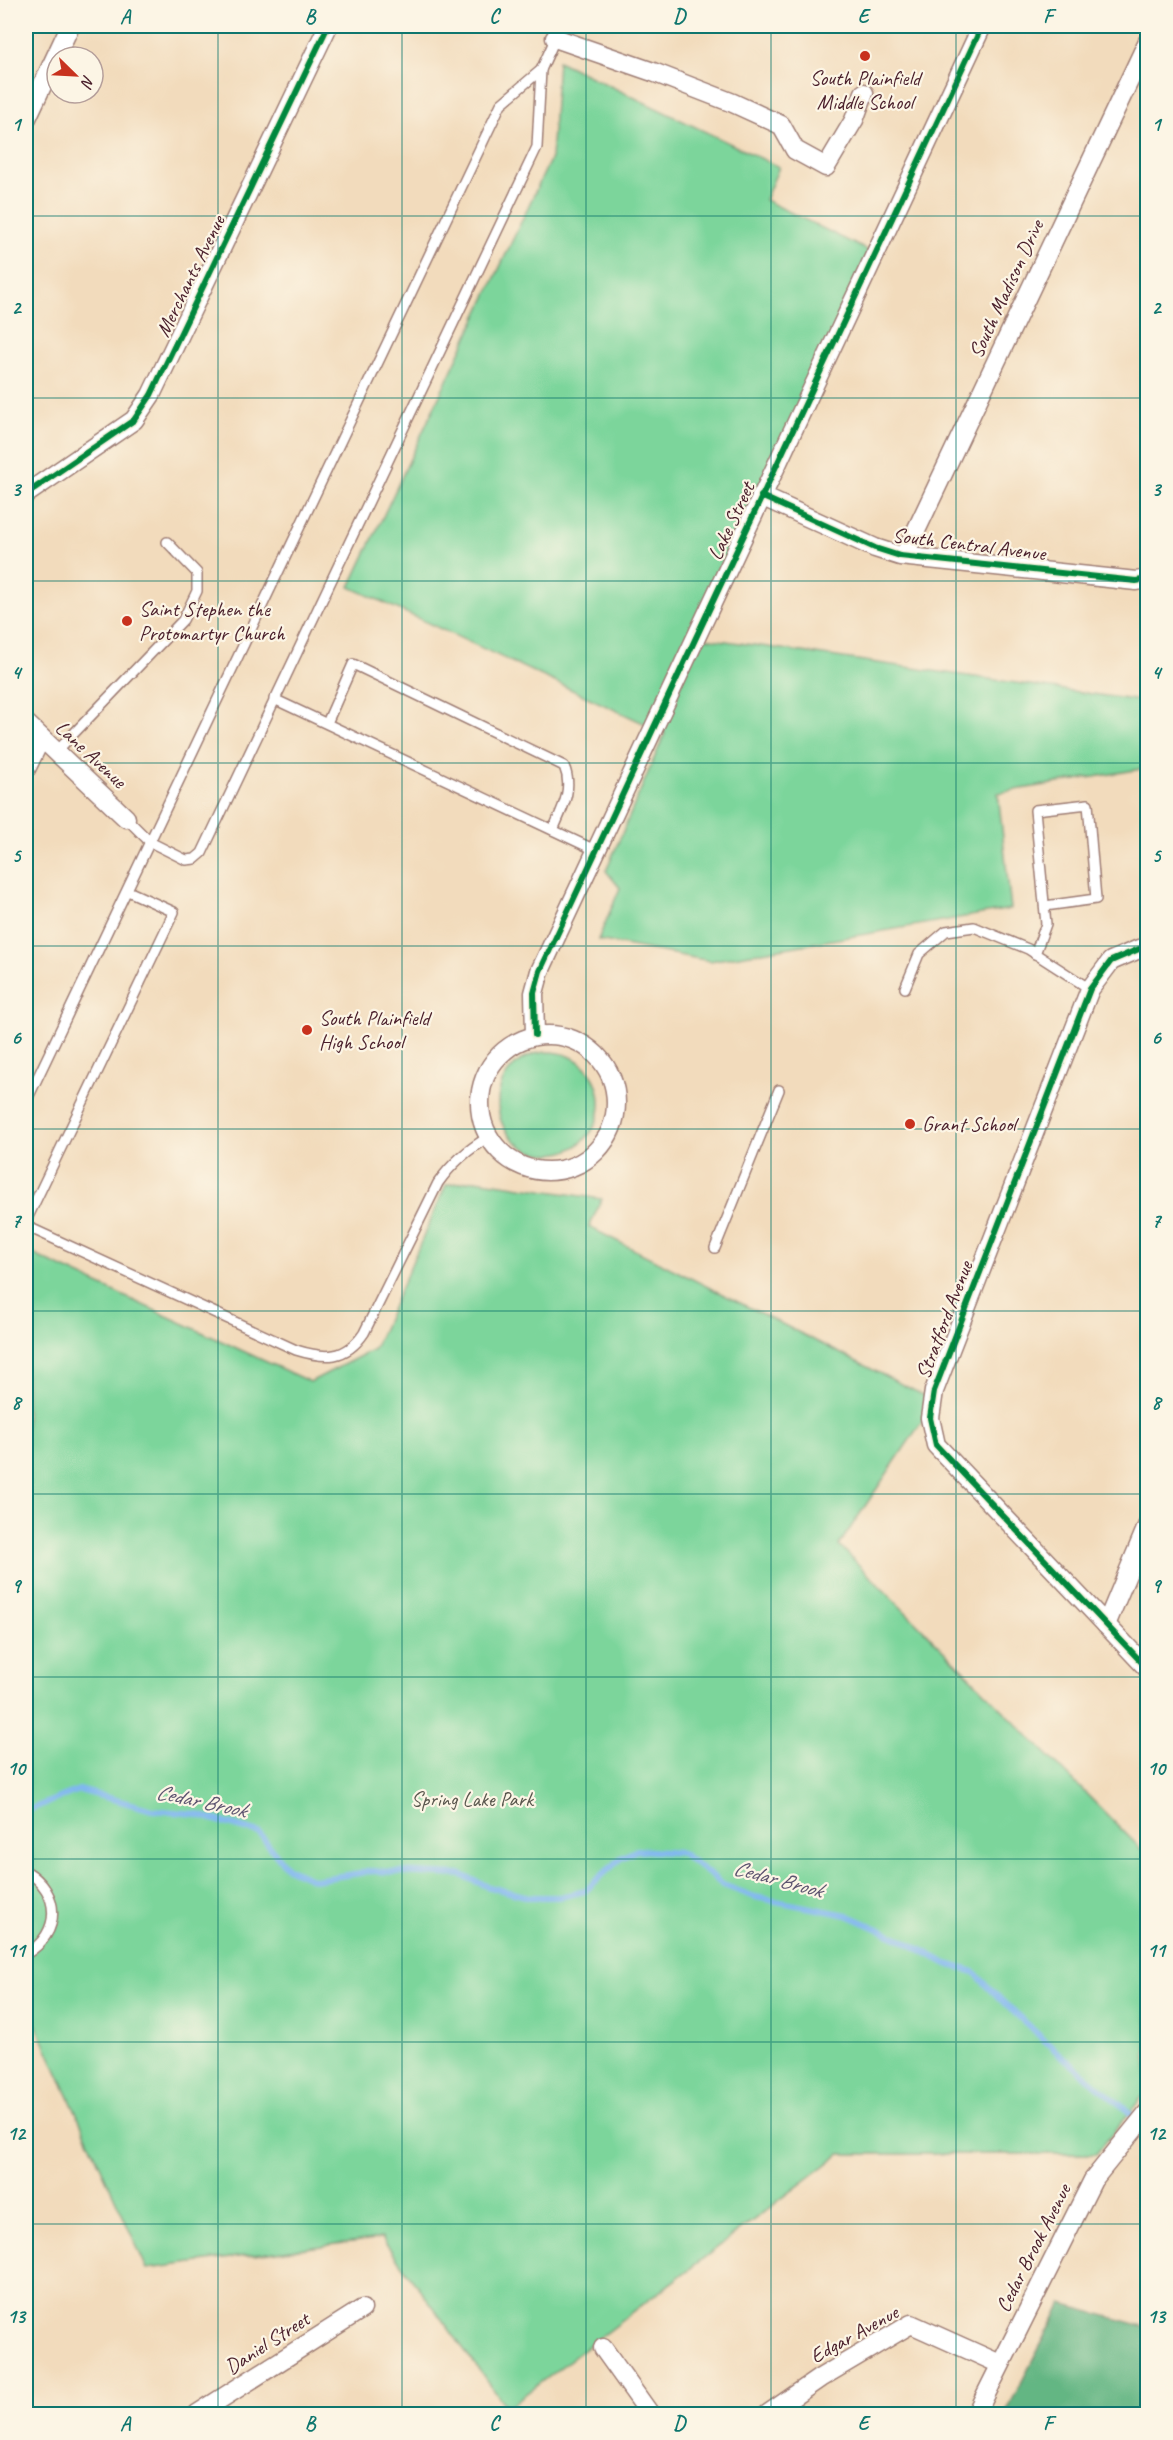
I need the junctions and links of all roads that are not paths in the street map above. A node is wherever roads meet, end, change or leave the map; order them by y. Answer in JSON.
{"nodes":[{"id":1,"x":70,"y":26,"type":"edge"},
{"id":2,"x":328,"y":26,"type":"edge"},
{"id":3,"x":982,"y":26,"type":"edge"},
{"id":4,"x":558,"y":32,"type":"edge"},
{"id":5,"x":1148,"y":41,"type":"edge"},
{"id":6,"x":541,"y":70,"type":"junction"},
{"id":7,"x":864,"y":93,"type":"dead end"},
{"id":8,"x":26,"y":120,"type":"edge"},
{"id":9,"x":26,"y":494,"type":"edge"},
{"id":10,"x":761,"y":496,"type":"junction"},
{"id":11,"x":167,"y":542,"type":"dead end"},
{"id":12,"x":904,"y":556,"type":"junction"},
{"id":13,"x":1148,"y":579,"type":"edge"},
{"id":14,"x":274,"y":699,"type":"junction"},
{"id":15,"x":26,"y":723,"type":"edge"},
{"id":16,"x":327,"y":723,"type":"junction"},
{"id":17,"x":33,"y":743,"type":"edge"},
{"id":18,"x":56,"y":752,"type":"junction"},
{"id":19,"x":26,"y":769,"type":"edge"},
{"id":20,"x":126,"y":818,"type":"joint"},
{"id":21,"x":553,"y":830,"type":"junction"},
{"id":22,"x":150,"y":842,"type":"junction"},
{"id":23,"x":595,"y":850,"type":"junction"},
{"id":24,"x":128,"y":891,"type":"junction"},
{"id":25,"x":1044,"y":906,"type":"junction"},
{"id":26,"x":1148,"y":948,"type":"edge"},
{"id":27,"x":1035,"y":954,"type":"junction"},
{"id":28,"x":904,"y":988,"type":"dead end"},
{"id":29,"x":1090,"y":989,"type":"junction"},
{"id":30,"x":536,"y":1035,"type":"junction"},
{"id":31,"x":779,"y":1090,"type":"dead end"},
{"id":32,"x":26,"y":1102,"type":"edge"},
{"id":33,"x":489,"y":1137,"type":"junction"},
{"id":34,"x":26,"y":1221,"type":"edge"},
{"id":35,"x":26,"y":1226,"type":"edge"},
{"id":36,"x":715,"y":1248,"type":"dead end"},
{"id":37,"x":1148,"y":1524,"type":"edge"},
{"id":38,"x":1106,"y":1625,"type":"junction"},
{"id":39,"x":1148,"y":1669,"type":"edge"},
{"id":40,"x":26,"y":1871,"type":"edge"},
{"id":41,"x":26,"y":1954,"type":"edge"},
{"id":42,"x":1148,"y":2112,"type":"edge"},
{"id":43,"x":362,"y":2309,"type":"dead end"},
{"id":44,"x":603,"y":2348,"type":"dead end"},
{"id":45,"x":1000,"y":2364,"type":"junction"},
{"id":46,"x":197,"y":2415,"type":"edge"},
{"id":47,"x":650,"y":2415,"type":"edge"},
{"id":48,"x":768,"y":2415,"type":"edge"},
{"id":49,"x":976,"y":2415,"type":"edge"}],
"edges":[{"from":1,"to":8,"type":"street"},
{"from":2,"to":9,"type":"street","name":"Merchants Avenue"},
{"from":3,"to":10,"type":"street","name":"Lake Street"},
{"from":4,"to":6,"type":"lane"},
{"from":4,"to":7,"type":"street"},
{"from":5,"to":12,"type":"street","name":"South Madison Drive"},
{"from":6,"to":14,"type":"lane"},
{"from":6,"to":22,"type":"lane"},
{"from":10,"to":12,"type":"street","name":"South Central Avenue"},
{"from":10,"to":23,"type":"street","name":"Lake Street"},
{"from":11,"to":18,"type":"lane"},
{"from":12,"to":13,"type":"street","name":"South Central Avenue"},
{"from":14,"to":16,"type":"lane"},
{"from":14,"to":22,"type":"lane"},
{"from":15,"to":17,"type":"street","name":"Lane Avenue"},
{"from":16,"to":21,"type":"lane"},
{"from":16,"to":21,"type":"lane"},
{"from":17,"to":18,"type":"street","name":"Lane Avenue"},
{"from":17,"to":19,"type":"street"},
{"from":18,"to":20,"type":"street","name":"Lane Avenue"},
{"from":20,"to":22,"type":"lane"},
{"from":21,"to":23,"type":"lane"},
{"from":22,"to":24,"type":"lane"},
{"from":23,"to":30,"type":"street","name":"Lake Street"},
{"from":24,"to":32,"type":"lane"},
{"from":24,"to":34,"type":"lane"},
{"from":25,"to":25,"type":"lane"},
{"from":25,"to":27,"type":"lane"},
{"from":26,"to":29,"type":"street","name":"Stratford Avenue"},
{"from":27,"to":28,"type":"lane"},
{"from":27,"to":29,"type":"lane"},
{"from":29,"to":38,"type":"street","name":"Stratford Avenue"},
{"from":30,"to":33,"type":"street"},
{"from":30,"to":33,"type":"street"},
{"from":31,"to":36,"type":"lane"},
{"from":33,"to":35,"type":"lane"},
{"from":37,"to":38,"type":"street"},
{"from":38,"to":39,"type":"street","name":"Stratford Avenue"},
{"from":40,"to":41,"type":"lane"},
{"from":42,"to":45,"type":"street","name":"Cedar Brook Avenue"},
{"from":43,"to":46,"type":"street","name":"Daniel Street"},
{"from":44,"to":47,"type":"street"},
{"from":45,"to":48,"type":"street","name":"Edgar Avenue"},
{"from":45,"to":49,"type":"street","name":"Cedar Brook Avenue"}]}
